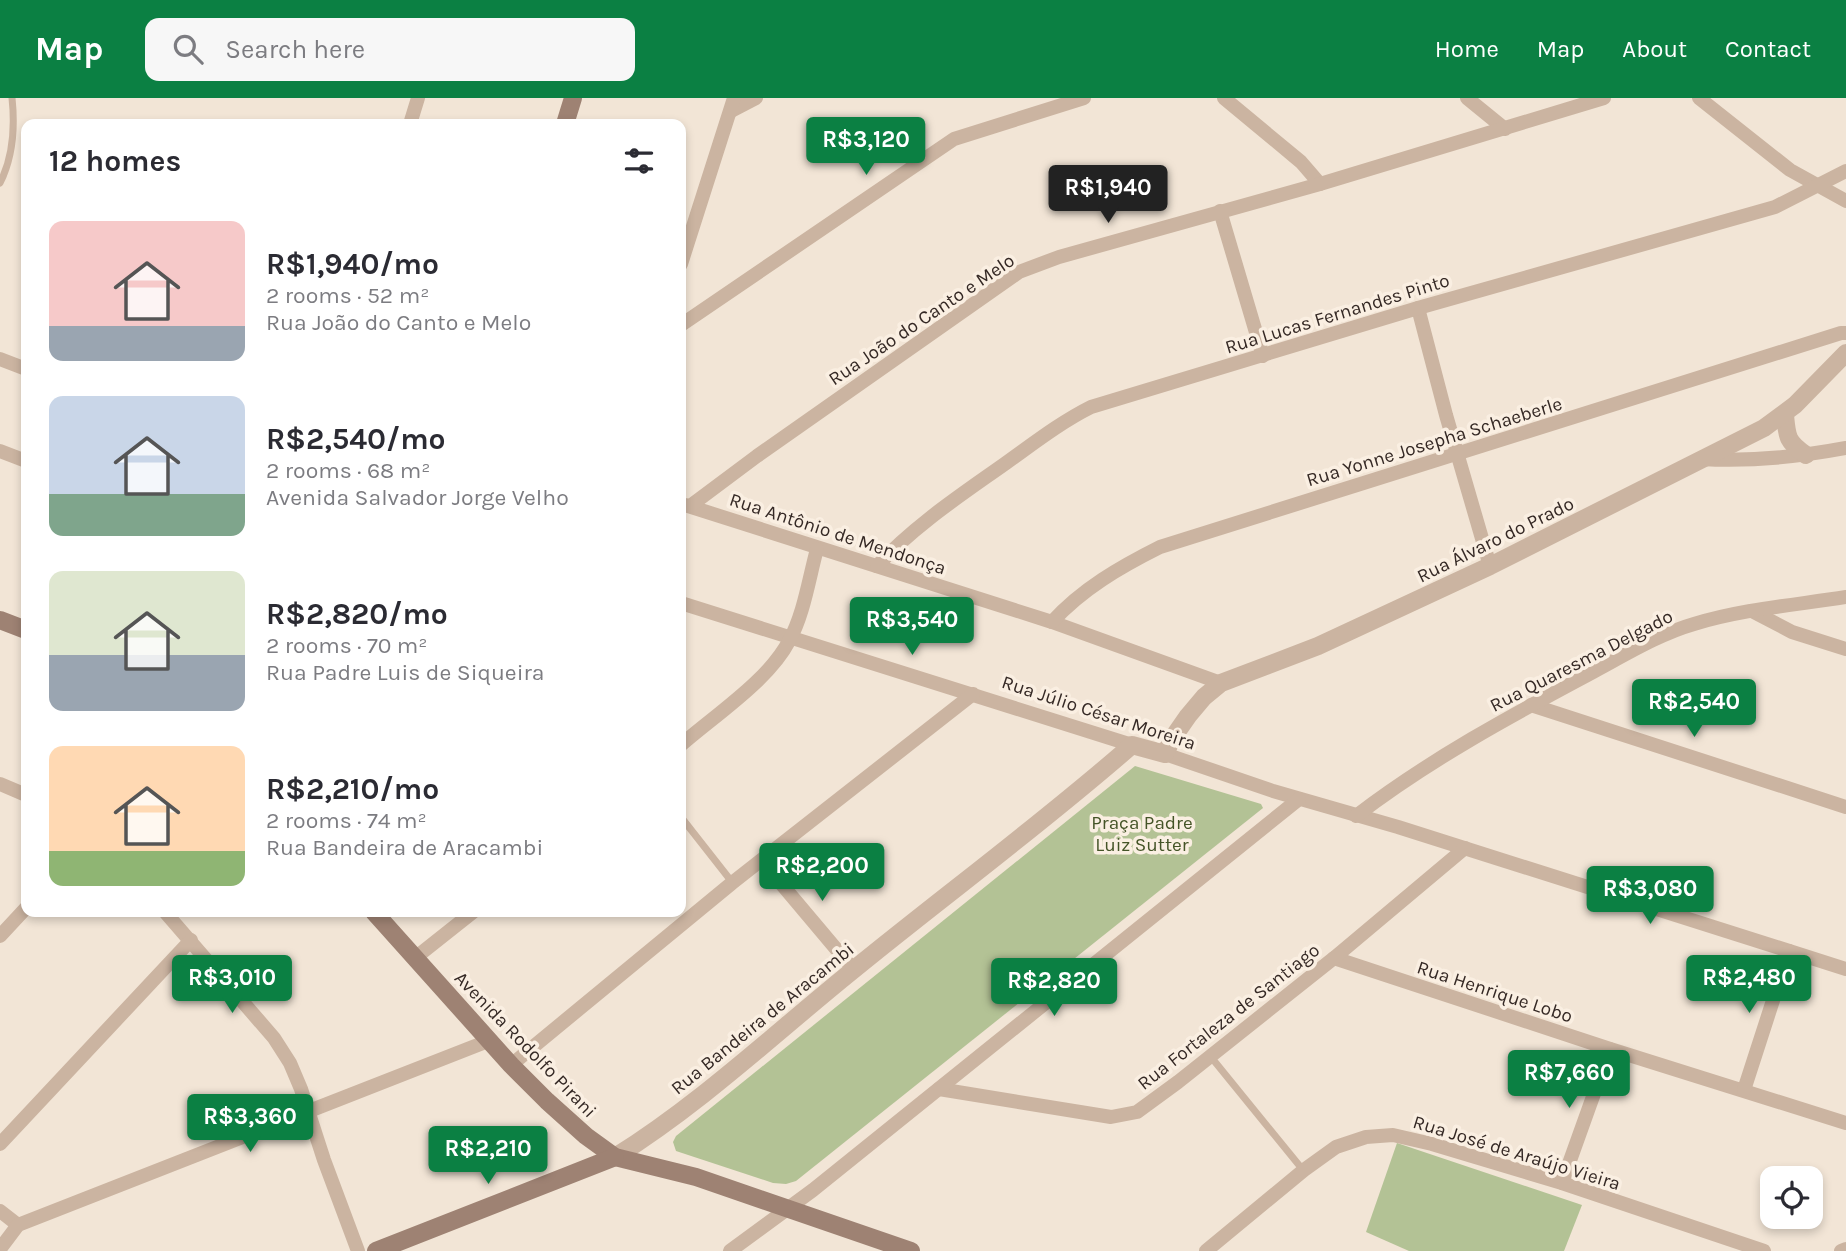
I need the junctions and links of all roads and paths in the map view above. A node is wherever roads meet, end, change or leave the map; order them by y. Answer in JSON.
{"nodes":[{"id":1,"x":12,"y":98,"type":"edge"},
{"id":2,"x":418,"y":98,"type":"edge"},
{"id":3,"x":573,"y":98,"type":"edge"},
{"id":4,"x":756,"y":98,"type":"edge"},
{"id":5,"x":1084,"y":98,"type":"edge"},
{"id":6,"x":1224,"y":98,"type":"edge"},
{"id":7,"x":1467,"y":98,"type":"edge"},
{"id":8,"x":1604,"y":98,"type":"edge"},
{"id":9,"x":1699,"y":98,"type":"edge"},
{"id":10,"x":733,"y":104,"type":"edge"},
{"id":11,"x":412,"y":119,"type":"edge"},
{"id":12,"x":567,"y":119,"type":"edge"},
{"id":13,"x":1505,"y":129,"type":"junction"},
{"id":14,"x":1846,"y":171,"type":"edge"},
{"id":15,"x":0,"y":183,"type":"edge"},
{"id":16,"x":1320,"y":184,"type":"junction"},
{"id":17,"x":1818,"y":186,"type":"junction"},
{"id":18,"x":1846,"y":201,"type":"edge"},
{"id":19,"x":1220,"y":211,"type":"junction"},
{"id":20,"x":686,"y":249,"type":"edge"},
{"id":21,"x":1418,"y":308,"type":"junction"},
{"id":22,"x":686,"y":322,"type":"edge"},
{"id":23,"x":1846,"y":333,"type":"edge"},
{"id":24,"x":1846,"y":353,"type":"edge"},
{"id":25,"x":1263,"y":356,"type":"junction"},
{"id":26,"x":0,"y":359,"type":"edge"},
{"id":27,"x":21,"y":367,"type":"edge"},
{"id":28,"x":1784,"y":415,"type":"junction"},
{"id":29,"x":1846,"y":449,"type":"edge"},
{"id":30,"x":0,"y":451,"type":"edge"},
{"id":31,"x":1457,"y":455,"type":"junction"},
{"id":32,"x":1806,"y":455,"type":"junction"},
{"id":33,"x":21,"y":459,"type":"edge"},
{"id":34,"x":1702,"y":459,"type":"junction"},
{"id":35,"x":686,"y":504,"type":"edge"},
{"id":36,"x":686,"y":505,"type":"edge"},
{"id":37,"x":817,"y":549,"type":"junction"},
{"id":38,"x":877,"y":566,"type":"junction"},
{"id":39,"x":1490,"y":566,"type":"junction"},
{"id":40,"x":1846,"y":597,"type":"edge"},
{"id":41,"x":686,"y":605,"type":"edge"},
{"id":42,"x":1752,"y":611,"type":"junction"},
{"id":43,"x":0,"y":620,"type":"edge"},
{"id":44,"x":1052,"y":622,"type":"junction"},
{"id":45,"x":21,"y":628,"type":"edge"},
{"id":46,"x":791,"y":639,"type":"junction"},
{"id":47,"x":1846,"y":649,"type":"edge"},
{"id":48,"x":1221,"y":683,"type":"junction"},
{"id":49,"x":973,"y":694,"type":"junction"},
{"id":50,"x":1531,"y":705,"type":"junction"},
{"id":51,"x":686,"y":741,"type":"edge"},
{"id":52,"x":1132,"y":745,"type":"junction"},
{"id":53,"x":1166,"y":754,"type":"junction"},
{"id":54,"x":0,"y":783,"type":"edge"},
{"id":55,"x":21,"y":793,"type":"edge"},
{"id":56,"x":1299,"y":799,"type":"junction"},
{"id":57,"x":1846,"y":807,"type":"edge"},
{"id":58,"x":1356,"y":816,"type":"junction"},
{"id":59,"x":686,"y":823,"type":"edge"},
{"id":60,"x":1465,"y":848,"type":"junction"},
{"id":61,"x":762,"y":861,"type":"junction"},
{"id":62,"x":732,"y":883,"type":"junction"},
{"id":63,"x":21,"y":913,"type":"edge"},
{"id":64,"x":170,"y":917,"type":"edge"},
{"id":65,"x":378,"y":917,"type":"edge"},
{"id":66,"x":467,"y":917,"type":"edge"},
{"id":67,"x":0,"y":936,"type":"edge"},
{"id":68,"x":191,"y":940,"type":"junction"},
{"id":69,"x":1789,"y":951,"type":"junction"},
{"id":70,"x":415,"y":958,"type":"junction"},
{"id":71,"x":1334,"y":958,"type":"junction"},
{"id":72,"x":853,"y":969,"type":"junction"},
{"id":73,"x":1846,"y":969,"type":"edge"},
{"id":74,"x":488,"y":1041,"type":"junction"},
{"id":75,"x":1609,"y":1049,"type":"junction"},
{"id":76,"x":1212,"y":1056,"type":"junction"},
{"id":77,"x":511,"y":1065,"type":"junction"},
{"id":78,"x":939,"y":1088,"type":"junction"},
{"id":79,"x":1744,"y":1090,"type":"junction"},
{"id":80,"x":310,"y":1112,"type":"junction"},
{"id":81,"x":1846,"y":1123,"type":"edge"},
{"id":82,"x":0,"y":1144,"type":"edge"},
{"id":83,"x":615,"y":1157,"type":"junction"},
{"id":84,"x":1304,"y":1170,"type":"junction"},
{"id":85,"x":1562,"y":1183,"type":"junction"},
{"id":86,"x":788,"y":1208,"type":"junction"},
{"id":87,"x":0,"y":1211,"type":"edge"},
{"id":88,"x":18,"y":1225,"type":"junction"},
{"id":89,"x":0,"y":1249,"type":"edge"},
{"id":90,"x":1846,"y":1249,"type":"edge"},
{"id":91,"x":358,"y":1251,"type":"edge"},
{"id":92,"x":376,"y":1251,"type":"edge"},
{"id":93,"x":730,"y":1251,"type":"edge"},
{"id":94,"x":911,"y":1251,"type":"edge"},
{"id":95,"x":1206,"y":1251,"type":"edge"},
{"id":96,"x":1764,"y":1251,"type":"edge"},
{"id":97,"x":1841,"y":1251,"type":"edge"}],
"edges":[{"from":1,"to":15,"type":"lane"},
{"from":2,"to":11,"type":"street"},
{"from":3,"to":12,"type":"main road"},
{"from":4,"to":10,"type":"street"},
{"from":5,"to":22,"type":"street"},
{"from":6,"to":16,"type":"street"},
{"from":7,"to":13,"type":"street"},
{"from":8,"to":13,"type":"street","name":"Rua João do Canto e Melo"},
{"from":9,"to":17,"type":"street"},
{"from":10,"to":20,"type":"street"},
{"from":13,"to":16,"type":"street","name":"Rua João do Canto e Melo"},
{"from":14,"to":17,"type":"street","name":"Rua Lucas Fernandes Pinto"},
{"from":16,"to":19,"type":"street","name":"Rua João do Canto e Melo"},
{"from":17,"to":18,"type":"street"},
{"from":17,"to":21,"type":"street","name":"Rua Lucas Fernandes Pinto"},
{"from":19,"to":25,"type":"street"},
{"from":19,"to":35,"type":"street","name":"Rua João do Canto e Melo"},
{"from":21,"to":25,"type":"street","name":"Rua Lucas Fernandes Pinto"},
{"from":21,"to":31,"type":"street"},
{"from":23,"to":31,"type":"street","name":"Rua Yonne Josepha Schaeberle"},
{"from":24,"to":28,"type":"street","name":"Rua Álvaro do Prado"},
{"from":25,"to":38,"type":"street","name":"Rua Lucas Fernandes Pinto"},
{"from":26,"to":27,"type":"street"},
{"from":28,"to":32,"type":"street"},
{"from":28,"to":34,"type":"street","name":"Rua Álvaro do Prado"},
{"from":29,"to":32,"type":"street"},
{"from":30,"to":33,"type":"street"},
{"from":31,"to":39,"type":"street"},
{"from":31,"to":44,"type":"street","name":"Rua Yonne Josepha Schaeberle"},
{"from":32,"to":34,"type":"street"},
{"from":34,"to":39,"type":"street","name":"Rua Álvaro do Prado"},
{"from":36,"to":37,"type":"street","name":"Rua Antônio de Mendonça"},
{"from":37,"to":38,"type":"street","name":"Rua Antônio de Mendonça"},
{"from":37,"to":46,"type":"street"},
{"from":38,"to":44,"type":"street","name":"Rua Antônio de Mendonça"},
{"from":39,"to":48,"type":"street","name":"Rua Álvaro do Prado"},
{"from":40,"to":42,"type":"street","name":"Rua Quaresma Delgado"},
{"from":41,"to":46,"type":"street","name":"Rua Júlio César Moreira"},
{"from":42,"to":47,"type":"street"},
{"from":42,"to":50,"type":"street","name":"Rua Quaresma Delgado"},
{"from":43,"to":45,"type":"main road"},
{"from":44,"to":48,"type":"street","name":"Rua Antônio de Mendonça"},
{"from":46,"to":49,"type":"street","name":"Rua Júlio César Moreira"},
{"from":46,"to":51,"type":"street"},
{"from":48,"to":53,"type":"street","name":"Rua Álvaro do Prado"},
{"from":49,"to":52,"type":"street","name":"Rua Júlio César Moreira"},
{"from":49,"to":61,"type":"street"},
{"from":50,"to":57,"type":"street"},
{"from":50,"to":58,"type":"street","name":"Rua Quaresma Delgado"},
{"from":52,"to":53,"type":"street","name":"Rua Júlio César Moreira"},
{"from":52,"to":72,"type":"street","name":"Rua Bandeira de Aracambi"},
{"from":53,"to":56,"type":"street","name":"Rua Júlio César Moreira"},
{"from":54,"to":55,"type":"street"},
{"from":56,"to":58,"type":"street","name":"Rua Júlio César Moreira"},
{"from":56,"to":78,"type":"street"},
{"from":58,"to":60,"type":"street","name":"Rua Júlio César Moreira"},
{"from":59,"to":62,"type":"lane"},
{"from":60,"to":69,"type":"street","name":"Rua Júlio César Moreira"},
{"from":60,"to":71,"type":"street","name":"Rua Fortaleza de Santiago"},
{"from":61,"to":62,"type":"street"},
{"from":61,"to":72,"type":"street"},
{"from":62,"to":77,"type":"street"},
{"from":63,"to":67,"type":"street"},
{"from":64,"to":68,"type":"street"},
{"from":65,"to":70,"type":"main road","name":"Avenida Rodolfo Pirani"},
{"from":66,"to":70,"type":"street"},
{"from":68,"to":80,"type":"street"},
{"from":68,"to":82,"type":"street"},
{"from":69,"to":73,"type":"street","name":"Rua Júlio César Moreira"},
{"from":69,"to":79,"type":"street"},
{"from":70,"to":74,"type":"main road","name":"Avenida Rodolfo Pirani"},
{"from":71,"to":75,"type":"street","name":"Rua Henrique Lobo"},
{"from":71,"to":76,"type":"street","name":"Rua Fortaleza de Santiago"},
{"from":72,"to":83,"type":"street","name":"Rua Bandeira de Aracambi"},
{"from":74,"to":77,"type":"main road","name":"Avenida Rodolfo Pirani"},
{"from":74,"to":80,"type":"street"},
{"from":75,"to":79,"type":"street","name":"Rua Henrique Lobo"},
{"from":75,"to":85,"type":"street"},
{"from":76,"to":78,"type":"street","name":"Rua Fortaleza de Santiago"},
{"from":76,"to":84,"type":"lane"},
{"from":77,"to":83,"type":"main road","name":"Avenida Rodolfo Pirani"},
{"from":78,"to":86,"type":"street"},
{"from":79,"to":81,"type":"street","name":"Rua Henrique Lobo"},
{"from":80,"to":88,"type":"street"},
{"from":80,"to":91,"type":"street"},
{"from":83,"to":86,"type":"main road","name":"Avenida Rodolfo Pirani"},
{"from":83,"to":92,"type":"main road","name":"Rua Bandeira de Aracambi"},
{"from":84,"to":85,"type":"street","name":"Rua José de Araújo Vieira"},
{"from":84,"to":95,"type":"street","name":"Rua José de Araújo Vieira"},
{"from":85,"to":96,"type":"street","name":"Rua José de Araújo Vieira"},
{"from":86,"to":93,"type":"street"},
{"from":86,"to":94,"type":"main road","name":"Avenida Rodolfo Pirani"},
{"from":87,"to":88,"type":"street"},
{"from":88,"to":89,"type":"street"},
{"from":90,"to":97,"type":"street"}]}
